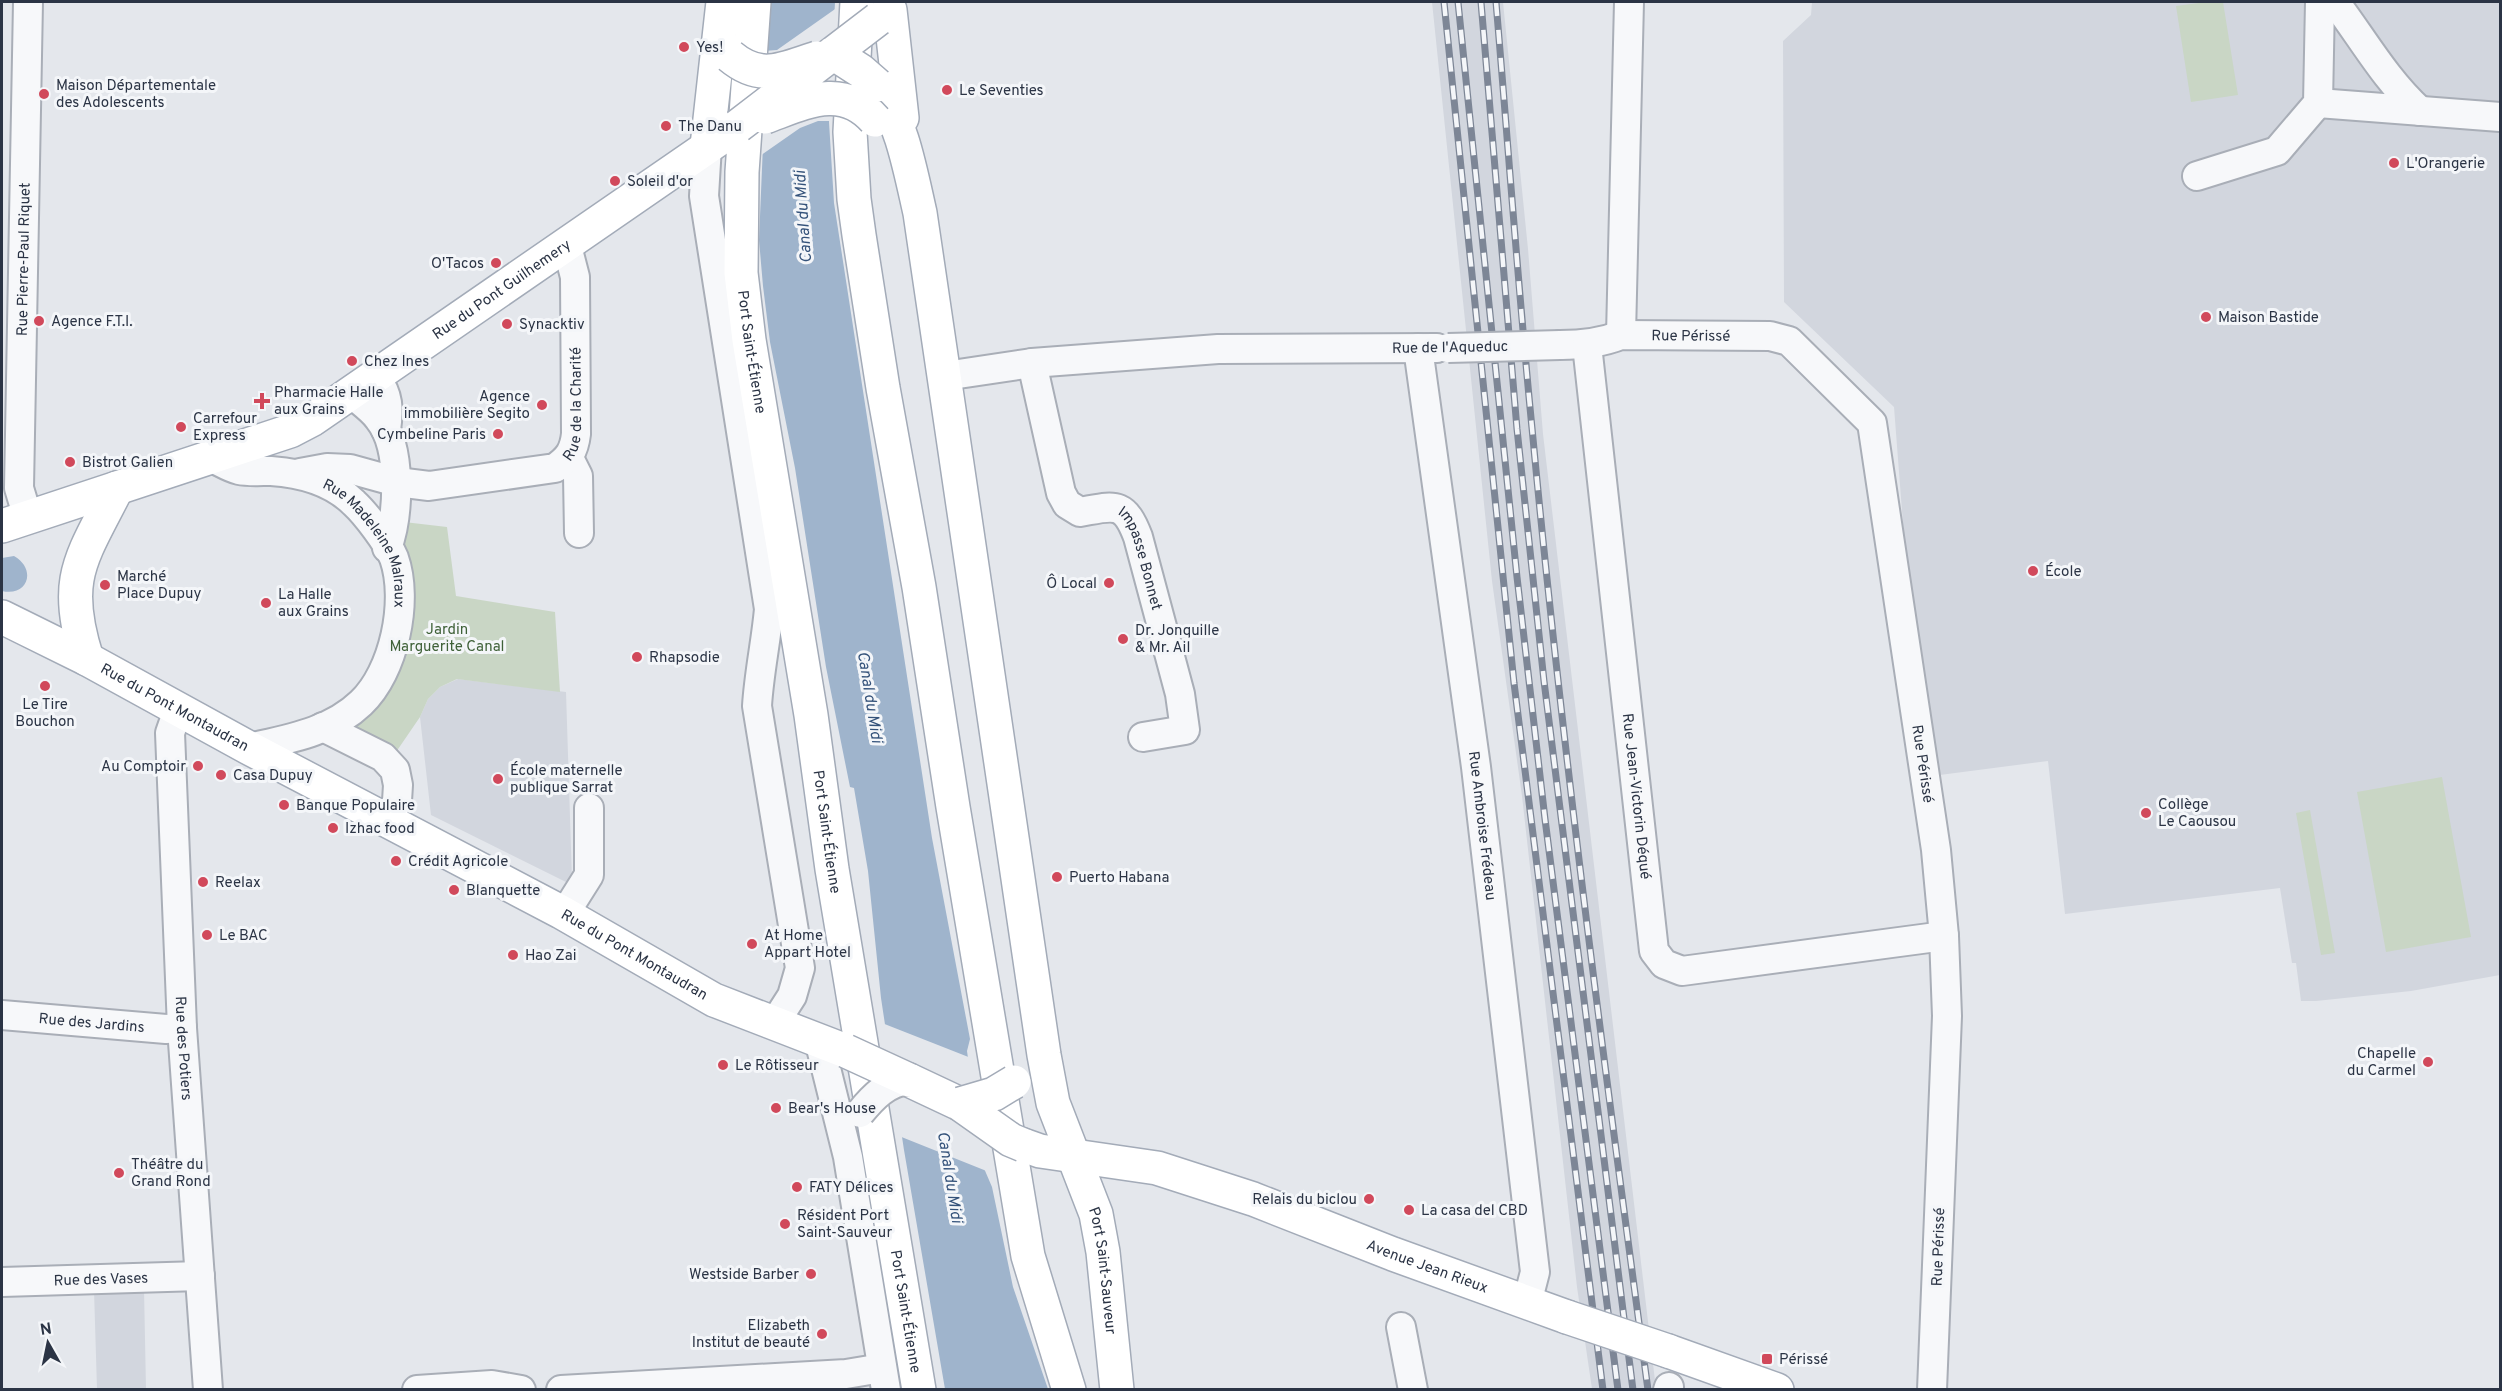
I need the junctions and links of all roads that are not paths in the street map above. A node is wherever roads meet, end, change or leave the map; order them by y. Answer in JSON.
{"nodes":[{"id":1,"x":28,"y":2,"type":"edge"},
{"id":2,"x":723,"y":2,"type":"edge"},
{"id":3,"x":754,"y":2,"type":"edge"},
{"id":4,"x":1629,"y":2,"type":"edge"},
{"id":5,"x":2320,"y":2,"type":"edge"},
{"id":6,"x":2335,"y":2,"type":"edge"},
{"id":7,"x":879,"y":8,"type":"edge"},
{"id":8,"x":724,"y":49,"type":"junction"},
{"id":9,"x":833,"y":53,"type":"junction"},
{"id":10,"x":2318,"y":103,"type":"junction"},
{"id":11,"x":2420,"y":111,"type":"junction"},
{"id":12,"x":2500,"y":117,"type":"edge"},
{"id":13,"x":738,"y":126,"type":"junction"},
{"id":14,"x":707,"y":146,"type":"junction"},
{"id":15,"x":905,"y":150,"type":"junction"},
{"id":16,"x":13,"y":169,"type":"edge"},
{"id":17,"x":2197,"y":176,"type":"dead end"},
{"id":18,"x":567,"y":246,"type":"junction"},
{"id":19,"x":1621,"y":335,"type":"junction"},
{"id":20,"x":1573,"y":345,"type":"junction"},
{"id":21,"x":1418,"y":348,"type":"junction"},
{"id":22,"x":1032,"y":363,"type":"junction"},
{"id":23,"x":945,"y":376,"type":"junction"},
{"id":24,"x":364,"y":386,"type":"junction"},
{"id":25,"x":210,"y":457,"type":"junction"},
{"id":26,"x":569,"y":458,"type":"junction"},
{"id":27,"x":299,"y":473,"type":"junction"},
{"id":28,"x":397,"y":482,"type":"junction"},
{"id":29,"x":117,"y":488,"type":"junction"},
{"id":30,"x":15,"y":522,"type":"edge"},
{"id":31,"x":579,"y":532,"type":"dead end"},
{"id":32,"x":387,"y":548,"type":"junction"},
{"id":33,"x":2,"y":617,"type":"edge"},
{"id":34,"x":87,"y":659,"type":"junction"},
{"id":35,"x":178,"y":710,"type":"junction"},
{"id":36,"x":323,"y":727,"type":"junction"},
{"id":37,"x":1143,"y":737,"type":"dead end"},
{"id":38,"x":249,"y":748,"type":"junction"},
{"id":39,"x":589,"y":808,"type":"dead end"},
{"id":40,"x":388,"y":822,"type":"junction"},
{"id":41,"x":561,"y":912,"type":"junction"},
{"id":42,"x":1944,"y":936,"type":"junction"},
{"id":43,"x":2,"y":1015,"type":"edge"},
{"id":44,"x":774,"y":1024,"type":"junction"},
{"id":45,"x":182,"y":1028,"type":"junction"},
{"id":46,"x":832,"y":1045,"type":"junction"},
{"id":47,"x":1044,"y":1055,"type":"junction"},
{"id":48,"x":909,"y":1080,"type":"junction"},
{"id":49,"x":960,"y":1104,"type":"junction"},
{"id":50,"x":1075,"y":1156,"type":"junction"},
{"id":51,"x":848,"y":1157,"type":"junction"},
{"id":52,"x":200,"y":1276,"type":"junction"},
{"id":53,"x":2,"y":1282,"type":"edge"},
{"id":54,"x":1527,"y":1303,"type":"junction"},
{"id":55,"x":1401,"y":1327,"type":"dead end"},
{"id":56,"x":884,"y":1379,"type":"edge"},
{"id":57,"x":654,"y":1387,"type":"edge"},
{"id":58,"x":208,"y":1389,"type":"edge"},
{"id":59,"x":417,"y":1389,"type":"edge"},
{"id":60,"x":521,"y":1389,"type":"edge"},
{"id":61,"x":561,"y":1389,"type":"edge"},
{"id":62,"x":919,"y":1389,"type":"edge"},
{"id":63,"x":1069,"y":1389,"type":"edge"},
{"id":64,"x":1118,"y":1389,"type":"edge"},
{"id":65,"x":1413,"y":1389,"type":"edge"},
{"id":66,"x":1777,"y":1389,"type":"edge"},
{"id":67,"x":1932,"y":1389,"type":"edge"}],
"edges":[{"from":1,"to":16,"type":"street","name":"Rue Pierre-Paul Riquet"},
{"from":2,"to":8,"type":"main road"},
{"from":3,"to":62,"type":"main road","name":"Port Saint-Étienne"},
{"from":4,"to":19,"type":"street"},
{"from":5,"to":10,"type":"street"},
{"from":6,"to":11,"type":"street"},
{"from":7,"to":9,"type":"main road","name":"Rue du Pont Guilhemery","bridge":true},
{"from":7,"to":15,"type":"main road"},
{"from":7,"to":63,"type":"main road"},
{"from":8,"to":9,"type":"main road","bridge":true},
{"from":8,"to":14,"type":"main road"},
{"from":9,"to":13,"type":"main road","name":"Rue du Pont Guilhemery","bridge":true},
{"from":9,"to":15,"type":"main road","bridge":true},
{"from":10,"to":11,"type":"street"},
{"from":10,"to":17,"type":"street"},
{"from":11,"to":12,"type":"street"},
{"from":13,"to":14,"type":"main road","name":"Rue du Pont Guilhemery"},
{"from":13,"to":15,"type":"main road","bridge":true},
{"from":14,"to":18,"type":"main road","name":"Rue du Pont Guilhemery"},
{"from":14,"to":44,"type":"street","name":"Port Saint-Étienne"},
{"from":15,"to":23,"type":"main road"},
{"from":16,"to":30,"type":"street","name":"Rue Pierre-Paul Riquet"},
{"from":18,"to":24,"type":"main road","name":"Rue du Pont Guilhemery"},
{"from":18,"to":26,"type":"street","name":"Rue de la Charité"},
{"from":19,"to":20,"type":"street","name":"Rue de l'Aqueduc"},
{"from":19,"to":42,"type":"street","name":"Rue Périssé"},
{"from":20,"to":21,"type":"street","name":"Rue de l'Aqueduc","bridge":true},
{"from":20,"to":42,"type":"street","name":"Rue Jean-Victorin Déqué"},
{"from":21,"to":22,"type":"street","name":"Rue de l'Aqueduc"},
{"from":21,"to":54,"type":"street","name":"Rue Ambroise Frédeau"},
{"from":22,"to":23,"type":"street","name":"Rue de l'Aqueduc"},
{"from":22,"to":37,"type":"street","name":"Impasse Bonnet"},
{"from":23,"to":47,"type":"main road"},
{"from":24,"to":25,"type":"main road","name":"Rue du Pont Guilhemery"},
{"from":24,"to":28,"type":"street"},
{"from":25,"to":27,"type":"street","name":"Rue Madeleine Malraux"},
{"from":25,"to":29,"type":"main road","name":"Rue du Pont Guilhemery"},
{"from":26,"to":28,"type":"street","name":"Rue de la Charité"},
{"from":26,"to":31,"type":"street"},
{"from":27,"to":28,"type":"street","name":"Rue de la Charité"},
{"from":27,"to":32,"type":"street","name":"Rue Madeleine Malraux"},
{"from":28,"to":32,"type":"street"},
{"from":29,"to":30,"type":"main road","name":"Rue du Pont Guilhemery"},
{"from":29,"to":34,"type":"main road"},
{"from":32,"to":36,"type":"street","name":"Rue Madeleine Malraux"},
{"from":33,"to":34,"type":"main road","name":"Rue du Pont Montaudran"},
{"from":34,"to":35,"type":"main road","name":"Rue du Pont Montaudran"},
{"from":35,"to":38,"type":"main road","name":"Rue du Pont Montaudran"},
{"from":35,"to":45,"type":"street","name":"Rue des Potiers"},
{"from":36,"to":38,"type":"street","name":"Rue Madeleine Malraux"},
{"from":36,"to":40,"type":"street"},
{"from":38,"to":40,"type":"main road","name":"Rue du Pont Montaudran"},
{"from":39,"to":41,"type":"street"},
{"from":40,"to":41,"type":"main road","name":"Rue du Pont Montaudran"},
{"from":41,"to":44,"type":"main road","name":"Rue du Pont Montaudran"},
{"from":42,"to":67,"type":"street","name":"Rue Périssé"},
{"from":43,"to":45,"type":"street","name":"Rue des Jardins"},
{"from":44,"to":46,"type":"main road","name":"Rue du Pont Montaudran"},
{"from":45,"to":52,"type":"street","name":"Rue des Potiers"},
{"from":46,"to":48,"type":"main road","name":"Rue du Pont Montaudran","bridge":true},
{"from":46,"to":51,"type":"street"},
{"from":47,"to":49,"type":"main road","bridge":true},
{"from":47,"to":50,"type":"main road"},
{"from":48,"to":49,"type":"main road","name":"Rue du Pont Montaudran"},
{"from":48,"to":51,"type":"street","bridge":true},
{"from":49,"to":50,"type":"main road","name":"Rue du Pont Montaudran","bridge":true},
{"from":50,"to":54,"type":"main road","name":"Avenue Jean Rieux"},
{"from":50,"to":64,"type":"main road","name":"Port Saint-Sauveur"},
{"from":51,"to":56,"type":"street"},
{"from":52,"to":53,"type":"street","name":"Rue des Vases"},
{"from":52,"to":58,"type":"street","name":"Rue des Potiers"},
{"from":54,"to":66,"type":"main road","name":"Avenue Jean Rieux","bridge":true},
{"from":55,"to":65,"type":"street"},
{"from":56,"to":57,"type":"street"},
{"from":57,"to":61,"type":"street"},
{"from":59,"to":60,"type":"street"}]}
